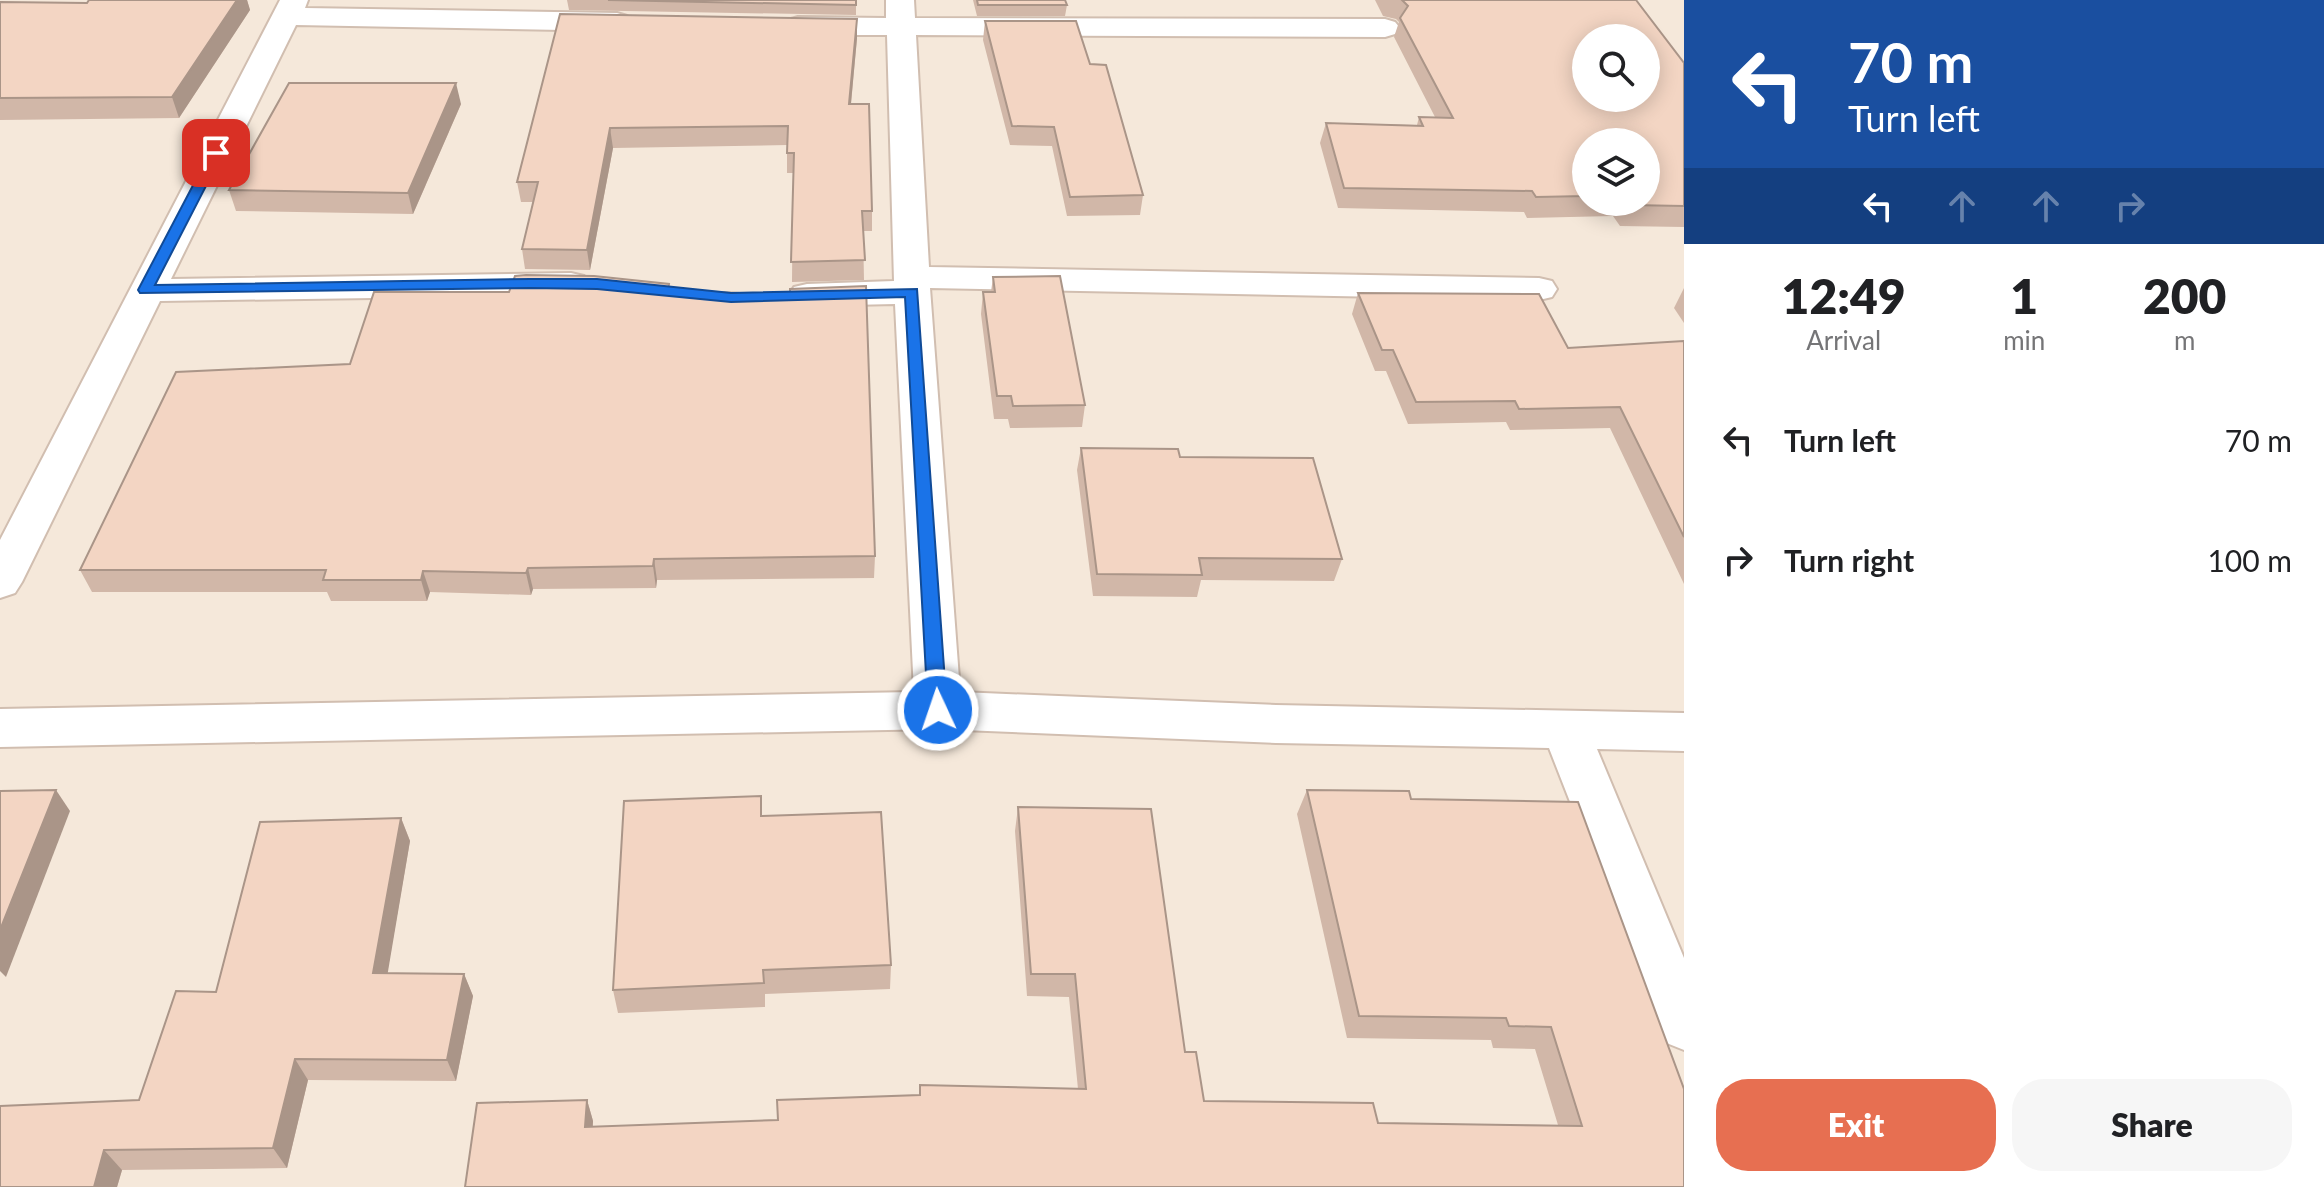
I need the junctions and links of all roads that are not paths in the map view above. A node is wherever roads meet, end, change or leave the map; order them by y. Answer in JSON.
{"nodes":[{"id":1,"x":291,"y":8,"type":"edge"},
{"id":2,"x":901,"y":14,"type":"edge"},
{"id":3,"x":649,"y":23,"type":"edge"},
{"id":4,"x":775,"y":25,"type":"edge"},
{"id":5,"x":1385,"y":28,"type":"dead end"},
{"id":6,"x":611,"y":285,"type":"edge"},
{"id":7,"x":912,"y":285,"type":"junction"},
{"id":8,"x":1539,"y":289,"type":"dead end"},
{"id":9,"x":145,"y":290,"type":"junction"},
{"id":10,"x":776,"y":296,"type":"edge"},
{"id":11,"x":0,"y":582,"type":"edge"},
{"id":12,"x":938,"y":710,"type":"junction"},
{"id":13,"x":0,"y":728,"type":"edge"},
{"id":14,"x":1566,"y":732,"type":"junction"},
{"id":15,"x":1684,"y":732,"type":"edge"},
{"id":16,"x":1684,"y":1024,"type":"edge"}],
"edges":[{"from":1,"to":3,"type":"street"},
{"from":1,"to":9,"type":"street"},
{"from":2,"to":4,"type":"street"},
{"from":2,"to":5,"type":"street"},
{"from":2,"to":7,"type":"street"},
{"from":6,"to":9,"type":"street"},
{"from":7,"to":8,"type":"street"},
{"from":7,"to":10,"type":"street"},
{"from":7,"to":12,"type":"street"},
{"from":9,"to":11,"type":"street"},
{"from":12,"to":13,"type":"street"},
{"from":12,"to":14,"type":"street"},
{"from":14,"to":15,"type":"street"},
{"from":14,"to":16,"type":"street"}]}
